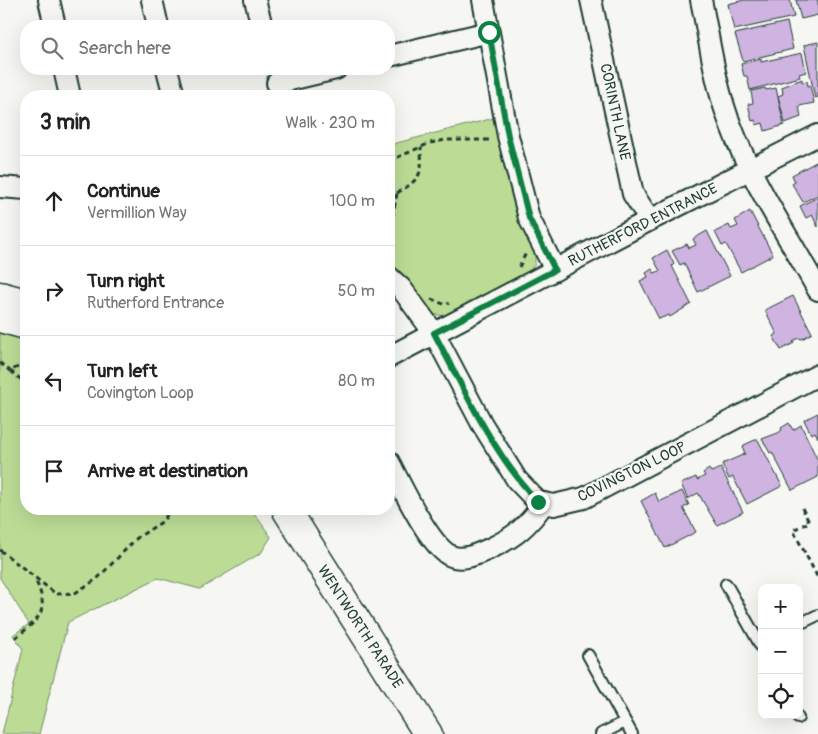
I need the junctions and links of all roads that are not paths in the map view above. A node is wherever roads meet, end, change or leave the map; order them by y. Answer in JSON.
{"nodes":[{"id":1,"x":50,"y":0,"type":"edge"},
{"id":2,"x":152,"y":0,"type":"edge"},
{"id":3,"x":255,"y":0,"type":"edge"},
{"id":4,"x":483,"y":0,"type":"edge"},
{"id":5,"x":591,"y":0,"type":"edge"},
{"id":6,"x":701,"y":0,"type":"edge"},
{"id":7,"x":54,"y":20,"type":"edge"},
{"id":8,"x":157,"y":20,"type":"edge"},
{"id":9,"x":260,"y":20,"type":"edge"},
{"id":10,"x":489,"y":32,"type":"junction"},
{"id":11,"x":395,"y":55,"type":"edge"},
{"id":12,"x":65,"y":75,"type":"edge"},
{"id":13,"x":169,"y":75,"type":"edge"},
{"id":14,"x":311,"y":75,"type":"edge"},
{"id":15,"x":277,"y":83,"type":"edge"},
{"id":16,"x":69,"y":90,"type":"edge"},
{"id":17,"x":173,"y":90,"type":"edge"},
{"id":18,"x":818,"y":135,"type":"edge"},
{"id":19,"x":752,"y":170,"type":"junction"},
{"id":20,"x":0,"y":186,"type":"edge"},
{"id":21,"x":20,"y":188,"type":"edge"},
{"id":22,"x":650,"y":220,"type":"junction"},
{"id":23,"x":555,"y":270,"type":"junction"},
{"id":24,"x":395,"y":282,"type":"edge"},
{"id":25,"x":818,"y":290,"type":"edge"},
{"id":26,"x":0,"y":296,"type":"edge"},
{"id":27,"x":20,"y":301,"type":"edge"},
{"id":28,"x":0,"y":318,"type":"edge"},
{"id":29,"x":20,"y":324,"type":"edge"},
{"id":30,"x":434,"y":333,"type":"junction"},
{"id":31,"x":395,"y":354,"type":"edge"},
{"id":32,"x":818,"y":375,"type":"edge"},
{"id":33,"x":395,"y":473,"type":"edge"},
{"id":34,"x":544,"y":503,"type":"junction"},
{"id":35,"x":286,"y":515,"type":"edge"},
{"id":36,"x":726,"y":584,"type":"dead end"},
{"id":37,"x":818,"y":615,"type":"edge"},
{"id":38,"x":803,"y":622,"type":"edge"},
{"id":39,"x":758,"y":640,"type":"edge"},
{"id":40,"x":588,"y":655,"type":"dead end"},
{"id":41,"x":625,"y":722,"type":"junction"},
{"id":42,"x":428,"y":734,"type":"edge"},
{"id":43,"x":601,"y":734,"type":"edge"},
{"id":44,"x":632,"y":734,"type":"edge"}],
"edges":[{"from":1,"to":7,"type":"street"},
{"from":2,"to":8,"type":"street"},
{"from":3,"to":9,"type":"street"},
{"from":4,"to":10,"type":"street"},
{"from":5,"to":22,"type":"street","name":"CORINTH LANE"},
{"from":6,"to":19,"type":"street"},
{"from":10,"to":11,"type":"street"},
{"from":10,"to":23,"type":"street"},
{"from":12,"to":16,"type":"street"},
{"from":13,"to":17,"type":"street"},
{"from":14,"to":15,"type":"street"},
{"from":18,"to":19,"type":"street","name":"RUTHERFORD ENTRANCE"},
{"from":19,"to":22,"type":"street","name":"RUTHERFORD ENTRANCE"},
{"from":19,"to":25,"type":"street"},
{"from":20,"to":21,"type":"street"},
{"from":22,"to":23,"type":"street","name":"RUTHERFORD ENTRANCE"},
{"from":23,"to":30,"type":"street","name":"RUTHERFORD ENTRANCE"},
{"from":24,"to":30,"type":"street"},
{"from":26,"to":27,"type":"street"},
{"from":28,"to":29,"type":"street"},
{"from":30,"to":31,"type":"street","name":"RUTHERFORD ENTRANCE"},
{"from":30,"to":34,"type":"street"},
{"from":32,"to":34,"type":"street","name":"COVINGTON LOOP"},
{"from":33,"to":34,"type":"street"},
{"from":35,"to":42,"type":"street","name":"WENTWORTH PARADE"},
{"from":36,"to":39,"type":"lane"},
{"from":37,"to":38,"type":"lane"},
{"from":40,"to":41,"type":"lane"},
{"from":41,"to":43,"type":"lane"},
{"from":41,"to":44,"type":"lane"}]}
